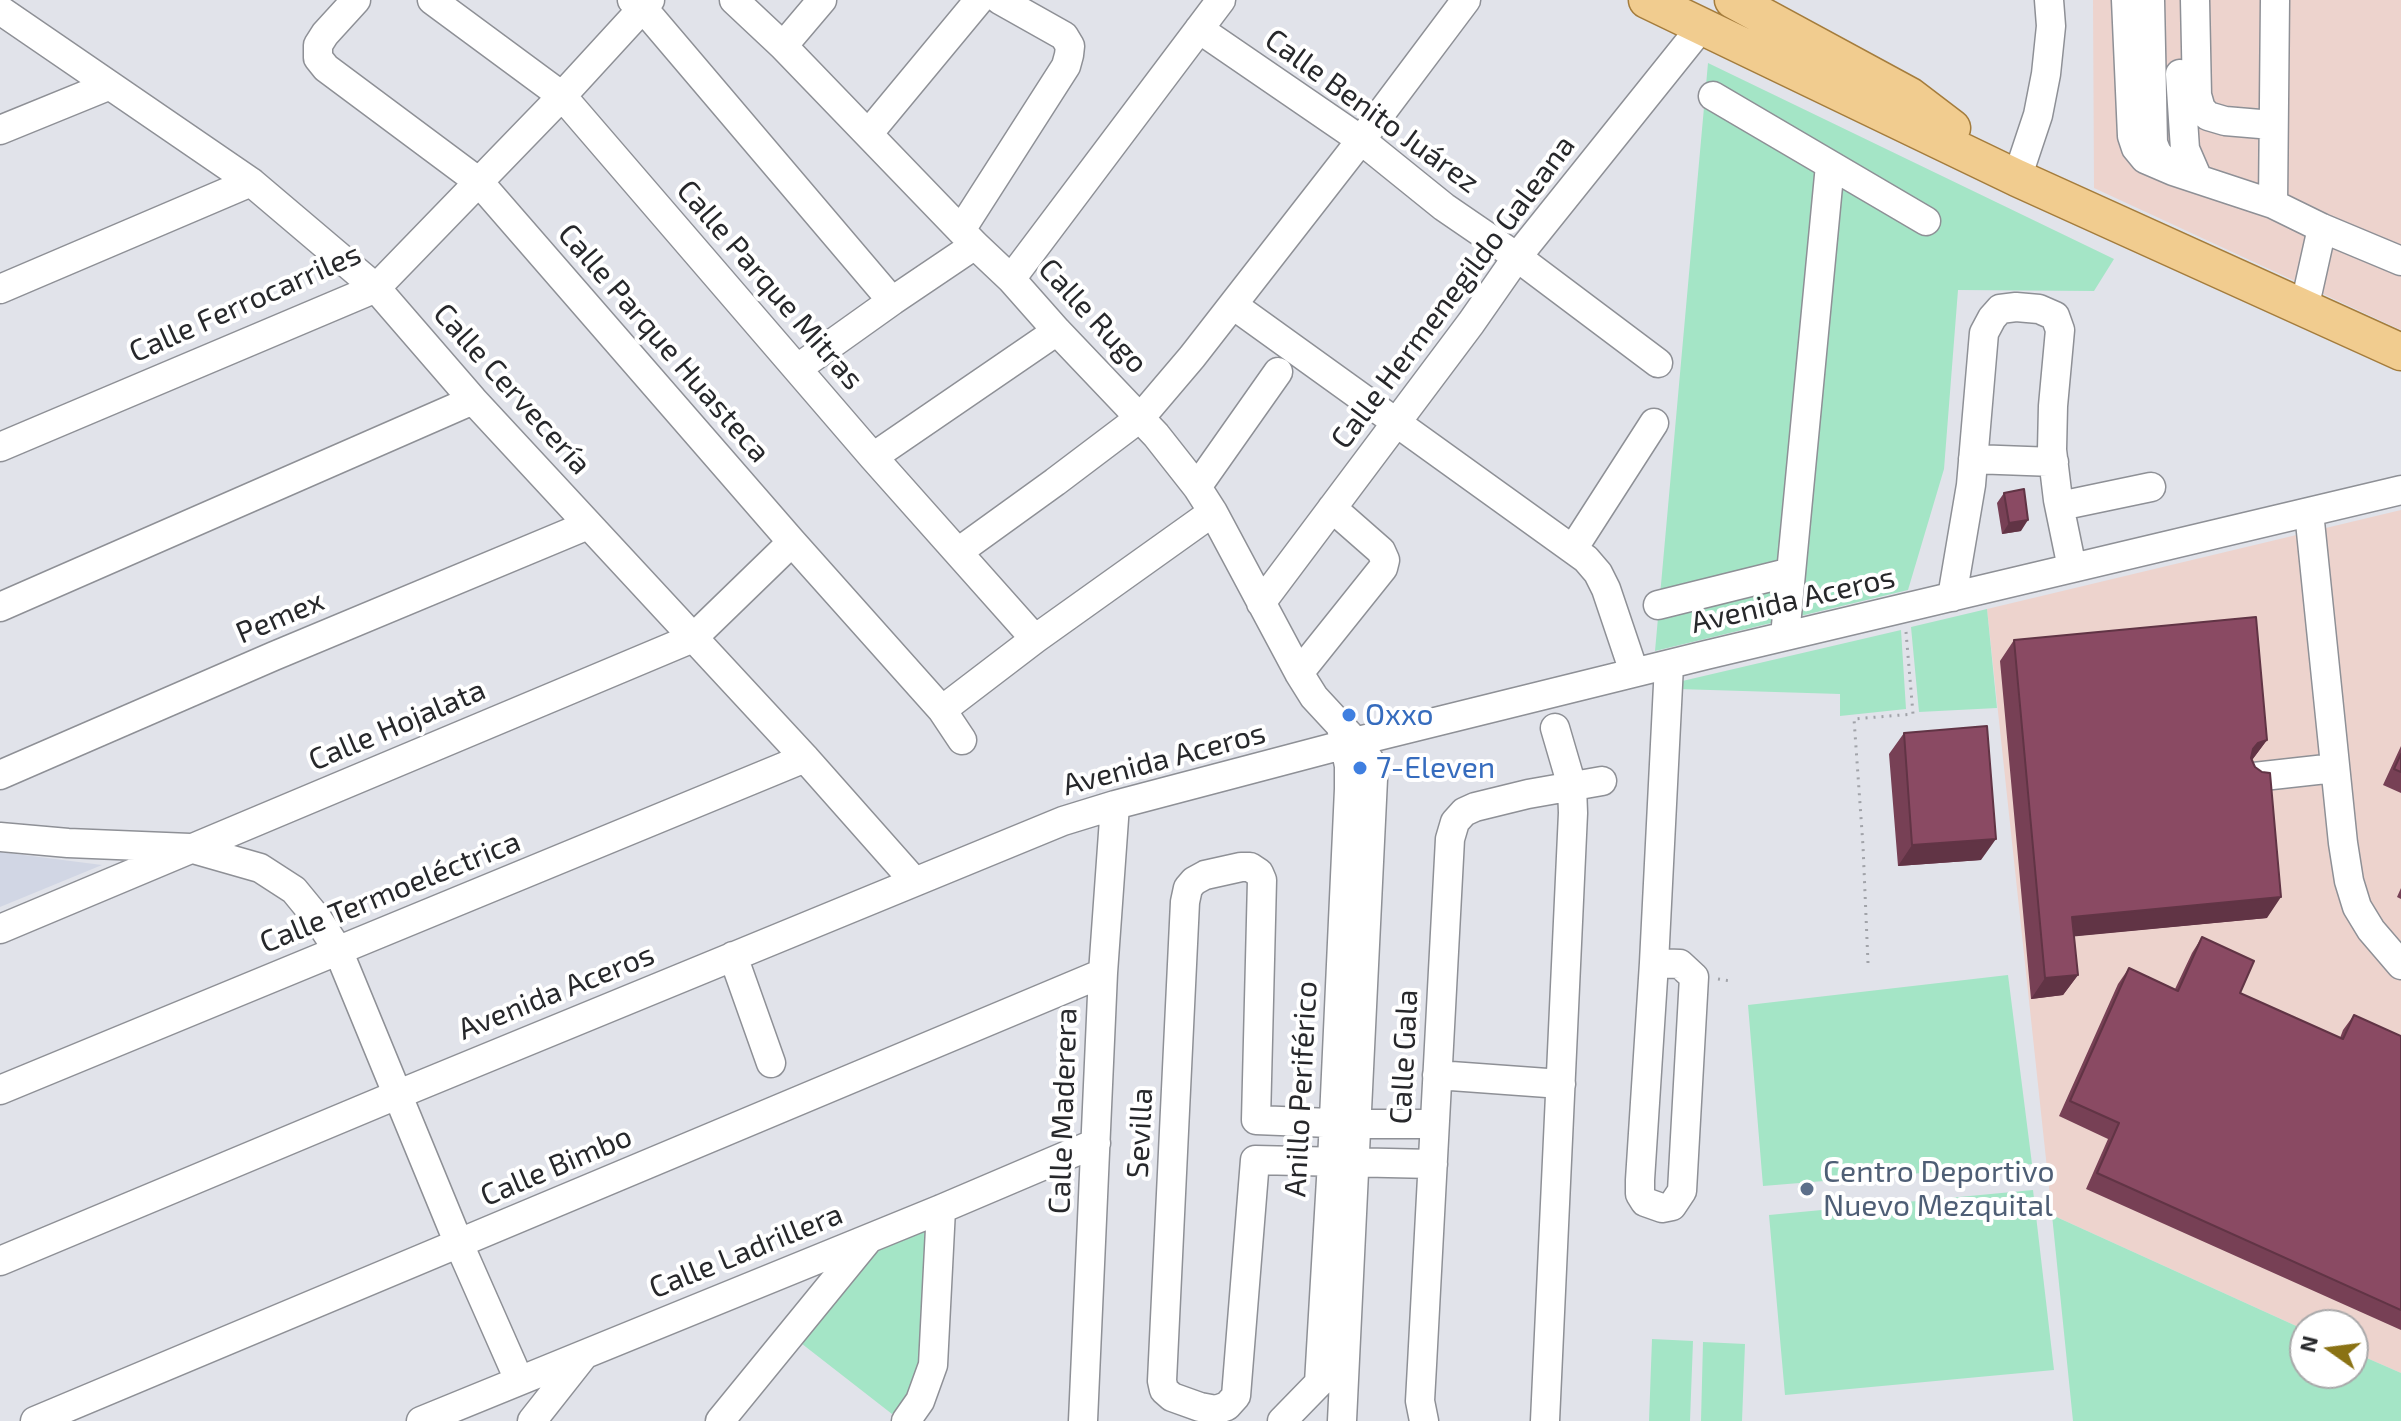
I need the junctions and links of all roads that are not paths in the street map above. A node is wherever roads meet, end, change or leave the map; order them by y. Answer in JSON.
{"nodes":[{"id":1,"x":356,"y":0,"type":"edge"},
{"id":2,"x":432,"y":0,"type":"edge"},
{"id":3,"x":734,"y":0,"type":"edge"},
{"id":4,"x":822,"y":0,"type":"edge"},
{"id":5,"x":979,"y":0,"type":"edge"},
{"id":6,"x":1000,"y":0,"type":"edge"},
{"id":7,"x":1221,"y":0,"type":"edge"},
{"id":8,"x":1466,"y":0,"type":"edge"},
{"id":9,"x":1647,"y":0,"type":"edge"},
{"id":10,"x":1733,"y":0,"type":"edge"},
{"id":11,"x":2049,"y":0,"type":"edge"},
{"id":12,"x":2126,"y":0,"type":"edge"},
{"id":13,"x":2150,"y":0,"type":"edge"},
{"id":14,"x":2178,"y":0,"type":"edge"},
{"id":15,"x":2195,"y":0,"type":"edge"},
{"id":16,"x":2275,"y":0,"type":"edge"},
{"id":17,"x":641,"y":2,"type":"edge"},
{"id":18,"x":0,"y":10,"type":"edge"},
{"id":19,"x":1703,"y":25,"type":"junction"},
{"id":20,"x":1199,"y":29,"type":"junction"},
{"id":21,"x":783,"y":46,"type":"junction"},
{"id":22,"x":108,"y":86,"type":"junction"},
{"id":23,"x":562,"y":96,"type":"junction"},
{"id":24,"x":1713,"y":96,"type":"dead end"},
{"id":25,"x":2272,"y":125,"type":"junction"},
{"id":26,"x":0,"y":130,"type":"edge"},
{"id":27,"x":868,"y":134,"type":"junction"},
{"id":28,"x":1361,"y":140,"type":"junction"},
{"id":29,"x":1830,"y":165,"type":"junction"},
{"id":30,"x":2185,"y":175,"type":"junction"},
{"id":31,"x":2017,"y":178,"type":"junction"},
{"id":32,"x":251,"y":182,"type":"junction"},
{"id":33,"x":479,"y":182,"type":"junction"},
{"id":34,"x":2273,"y":204,"type":"junction"},
{"id":35,"x":1926,"y":221,"type":"dead end"},
{"id":36,"x":2322,"y":228,"type":"junction"},
{"id":37,"x":968,"y":238,"type":"junction"},
{"id":38,"x":1517,"y":257,"type":"junction"},
{"id":39,"x":2401,"y":261,"type":"edge"},
{"id":40,"x":1011,"y":279,"type":"junction"},
{"id":41,"x":376,"y":288,"type":"junction"},
{"id":42,"x":0,"y":289,"type":"edge"},
{"id":43,"x":892,"y":301,"type":"junction"},
{"id":44,"x":1233,"y":305,"type":"junction"},
{"id":45,"x":2304,"y":309,"type":"junction"},
{"id":46,"x":1057,"y":331,"type":"junction"},
{"id":47,"x":2401,"y":352,"type":"edge"},
{"id":48,"x":1658,"y":363,"type":"dead end"},
{"id":49,"x":798,"y":368,"type":"junction"},
{"id":50,"x":1278,"y":372,"type":"dead end"},
{"id":51,"x":473,"y":400,"type":"junction"},
{"id":52,"x":1141,"y":417,"type":"junction"},
{"id":53,"x":1396,"y":422,"type":"junction"},
{"id":54,"x":1654,"y":423,"type":"dead end"},
{"id":55,"x":0,"y":447,"type":"edge"},
{"id":56,"x":873,"y":457,"type":"junction"},
{"id":57,"x":1973,"y":459,"type":"junction"},
{"id":58,"x":2054,"y":462,"type":"junction"},
{"id":59,"x":1197,"y":487,"type":"junction"},
{"id":60,"x":2151,"y":487,"type":"dead end"},
{"id":61,"x":2401,"y":490,"type":"edge"},
{"id":62,"x":2060,"y":506,"type":"junction"},
{"id":63,"x":1332,"y":508,"type":"junction"},
{"id":64,"x":1213,"y":512,"type":"junction"},
{"id":65,"x":2309,"y":512,"type":"junction"},
{"id":66,"x":588,"y":525,"type":"junction"},
{"id":67,"x":792,"y":542,"type":"junction"},
{"id":68,"x":1573,"y":549,"type":"junction"},
{"id":69,"x":958,"y":552,"type":"junction"},
{"id":70,"x":2072,"y":568,"type":"junction"},
{"id":71,"x":1791,"y":572,"type":"junction"},
{"id":72,"x":1952,"y":597,"type":"junction"},
{"id":73,"x":1261,"y":603,"type":"junction"},
{"id":74,"x":1658,"y":605,"type":"dead end"},
{"id":75,"x":0,"y":607,"type":"edge"},
{"id":76,"x":1785,"y":636,"type":"junction"},
{"id":77,"x":693,"y":638,"type":"junction"},
{"id":78,"x":1035,"y":639,"type":"junction"},
{"id":79,"x":1669,"y":665,"type":"junction"},
{"id":80,"x":1634,"y":672,"type":"junction"},
{"id":81,"x":1299,"y":673,"type":"junction"},
{"id":82,"x":942,"y":710,"type":"junction"},
{"id":83,"x":1555,"y":728,"type":"dead end"},
{"id":84,"x":1346,"y":738,"type":"junction"},
{"id":85,"x":962,"y":740,"type":"dead end"},
{"id":86,"x":805,"y":758,"type":"junction"},
{"id":87,"x":2335,"y":768,"type":"junction"},
{"id":88,"x":0,"y":775,"type":"edge"},
{"id":89,"x":2254,"y":777,"type":"edge"},
{"id":90,"x":1602,"y":781,"type":"dead end"},
{"id":91,"x":1572,"y":786,"type":"junction"},
{"id":92,"x":1115,"y":805,"type":"junction"},
{"id":93,"x":0,"y":837,"type":"edge"},
{"id":94,"x":190,"y":848,"type":"junction"},
{"id":95,"x":914,"y":881,"type":"junction"},
{"id":96,"x":0,"y":929,"type":"edge"},
{"id":97,"x":338,"y":950,"type":"junction"},
{"id":98,"x":733,"y":956,"type":"junction"},
{"id":99,"x":1654,"y":963,"type":"junction"},
{"id":100,"x":2401,"y":965,"type":"edge"},
{"id":101,"x":1103,"y":973,"type":"junction"},
{"id":102,"x":771,"y":1063,"type":"dead end"},
{"id":103,"x":1437,"y":1075,"type":"junction"},
{"id":104,"x":1561,"y":1084,"type":"junction"},
{"id":105,"x":0,"y":1090,"type":"edge"},
{"id":106,"x":399,"y":1094,"type":"junction"},
{"id":107,"x":1344,"y":1123,"type":"junction"},
{"id":108,"x":1434,"y":1124,"type":"junction"},
{"id":109,"x":1096,"y":1143,"type":"junction"},
{"id":110,"x":1343,"y":1163,"type":"junction"},
{"id":111,"x":1433,"y":1164,"type":"junction"},
{"id":112,"x":941,"y":1209,"type":"junction"},
{"id":113,"x":870,"y":1237,"type":"junction"},
{"id":114,"x":459,"y":1244,"type":"junction"},
{"id":115,"x":0,"y":1261,"type":"edge"},
{"id":116,"x":585,"y":1354,"type":"junction"},
{"id":117,"x":519,"y":1380,"type":"junction"},
{"id":118,"x":1331,"y":1385,"type":"junction"},
{"id":119,"x":35,"y":1421,"type":"edge"},
{"id":120,"x":421,"y":1421,"type":"edge"},
{"id":121,"x":532,"y":1421,"type":"edge"},
{"id":122,"x":720,"y":1421,"type":"edge"},
{"id":123,"x":906,"y":1421,"type":"edge"},
{"id":124,"x":1083,"y":1421,"type":"edge"},
{"id":125,"x":1282,"y":1421,"type":"edge"},
{"id":126,"x":1342,"y":1421,"type":"edge"},
{"id":127,"x":1424,"y":1421,"type":"edge"},
{"id":128,"x":1545,"y":1421,"type":"edge"}],
"edges":[{"from":1,"to":33,"type":"street","name":"Calle Parque Huasteca"},
{"from":2,"to":23,"type":"street","name":"Calle Parque Mitras"},
{"from":3,"to":21,"type":"street","name":"Calle Rugo"},
{"from":4,"to":21,"type":"street"},
{"from":5,"to":27,"type":"street"},
{"from":6,"to":37,"type":"street"},
{"from":7,"to":20,"type":"street"},
{"from":8,"to":28,"type":"street"},
{"from":9,"to":19,"type":"main road"},
{"from":10,"to":31,"type":"main road"},
{"from":11,"to":31,"type":"street"},
{"from":12,"to":30,"type":"street"},
{"from":13,"to":30,"type":"street"},
{"from":14,"to":30,"type":"street"},
{"from":15,"to":25,"type":"street"},
{"from":16,"to":25,"type":"street"},
{"from":17,"to":23,"type":"street","name":"Calle Ferrocarriles"},
{"from":17,"to":43,"type":"street"},
{"from":18,"to":22,"type":"street","name":"Calle Cervecería"},
{"from":19,"to":31,"type":"main road"},
{"from":19,"to":38,"type":"street","name":"Calle Hermenegildo Galeana"},
{"from":20,"to":28,"type":"street","name":"Calle Benito Juárez"},
{"from":20,"to":40,"type":"street"},
{"from":21,"to":27,"type":"street","name":"Calle Rugo"},
{"from":22,"to":26,"type":"street"},
{"from":22,"to":32,"type":"street","name":"Calle Cervecería"},
{"from":23,"to":33,"type":"street","name":"Calle Ferrocarriles"},
{"from":23,"to":49,"type":"street","name":"Calle Parque Mitras"},
{"from":24,"to":29,"type":"street"},
{"from":25,"to":34,"type":"street"},
{"from":27,"to":37,"type":"street","name":"Calle Rugo"},
{"from":28,"to":38,"type":"street","name":"Calle Benito Juárez"},
{"from":28,"to":44,"type":"street"},
{"from":29,"to":35,"type":"street"},
{"from":29,"to":71,"type":"street"},
{"from":30,"to":34,"type":"street"},
{"from":31,"to":45,"type":"main road"},
{"from":32,"to":41,"type":"street","name":"Calle Cervecería"},
{"from":32,"to":42,"type":"street"},
{"from":33,"to":41,"type":"street","name":"Calle Ferrocarriles"},
{"from":33,"to":67,"type":"street","name":"Calle Parque Huasteca"},
{"from":34,"to":36,"type":"street"},
{"from":36,"to":39,"type":"street"},
{"from":36,"to":45,"type":"street"},
{"from":37,"to":40,"type":"street","name":"Calle Rugo"},
{"from":37,"to":43,"type":"street"},
{"from":38,"to":48,"type":"street","name":"Calle Benito Juárez"},
{"from":38,"to":53,"type":"street","name":"Calle Hermenegildo Galeana"},
{"from":40,"to":46,"type":"street","name":"Calle Rugo"},
{"from":41,"to":51,"type":"street","name":"Calle Cervecería"},
{"from":41,"to":55,"type":"street","name":"Calle Ferrocarriles"},
{"from":43,"to":49,"type":"street"},
{"from":44,"to":52,"type":"street"},
{"from":44,"to":53,"type":"street"},
{"from":45,"to":47,"type":"main road"},
{"from":46,"to":52,"type":"street","name":"Calle Rugo"},
{"from":46,"to":56,"type":"street"},
{"from":49,"to":56,"type":"street","name":"Calle Parque Mitras"},
{"from":50,"to":59,"type":"street"},
{"from":51,"to":66,"type":"street","name":"Calle Cervecería"},
{"from":51,"to":75,"type":"street"},
{"from":52,"to":59,"type":"street","name":"Calle Rugo"},
{"from":52,"to":69,"type":"street"},
{"from":53,"to":63,"type":"street","name":"Calle Hermenegildo Galeana"},
{"from":53,"to":68,"type":"street"},
{"from":54,"to":68,"type":"street"},
{"from":56,"to":69,"type":"street","name":"Calle Parque Mitras"},
{"from":57,"to":58,"type":"street"},
{"from":57,"to":58,"type":"street"},
{"from":57,"to":72,"type":"street"},
{"from":58,"to":62,"type":"street"},
{"from":59,"to":64,"type":"street","name":"Calle Rugo"},
{"from":60,"to":62,"type":"street"},
{"from":61,"to":65,"type":"street","name":"Avenida Aceros"},
{"from":62,"to":70,"type":"street"},
{"from":63,"to":73,"type":"street","name":"Calle Hermenegildo Galeana"},
{"from":63,"to":81,"type":"street"},
{"from":64,"to":73,"type":"street","name":"Calle Rugo"},
{"from":64,"to":78,"type":"street"},
{"from":65,"to":70,"type":"street","name":"Avenida Aceros"},
{"from":65,"to":87,"type":"street"},
{"from":66,"to":77,"type":"street","name":"Calle Cervecería"},
{"from":66,"to":88,"type":"street","name":"Pemex"},
{"from":67,"to":77,"type":"street","name":"Calle Hojalata"},
{"from":67,"to":82,"type":"street","name":"Calle Parque Huasteca"},
{"from":68,"to":80,"type":"street"},
{"from":69,"to":78,"type":"street","name":"Calle Parque Mitras"},
{"from":70,"to":72,"type":"street","name":"Avenida Aceros"},
{"from":71,"to":74,"type":"street"},
{"from":71,"to":76,"type":"street"},
{"from":72,"to":76,"type":"street","name":"Avenida Aceros"},
{"from":73,"to":81,"type":"street","name":"Calle Rugo"},
{"from":76,"to":79,"type":"street","name":"Avenida Aceros"},
{"from":77,"to":86,"type":"street","name":"Calle Cervecería"},
{"from":77,"to":94,"type":"street","name":"Calle Hojalata"},
{"from":78,"to":82,"type":"street"},
{"from":79,"to":80,"type":"street","name":"Avenida Aceros"},
{"from":79,"to":99,"type":"street"},
{"from":80,"to":84,"type":"street","name":"Avenida Aceros"},
{"from":81,"to":84,"type":"street","name":"Calle Rugo"},
{"from":82,"to":85,"type":"street","name":"Calle Parque Huasteca"},
{"from":83,"to":91,"type":"street"},
{"from":84,"to":92,"type":"street","name":"Avenida Aceros"},
{"from":84,"to":107,"type":"street","name":"Anillo Periférico"},
{"from":86,"to":95,"type":"street","name":"Calle Cervecería"},
{"from":86,"to":97,"type":"street","name":"Calle Termoeléctrica"},
{"from":87,"to":89,"type":"street"},
{"from":87,"to":100,"type":"street"},
{"from":90,"to":91,"type":"street","name":"Calle Gala"},
{"from":91,"to":103,"type":"street","name":"Calle Gala"},
{"from":91,"to":104,"type":"street"},
{"from":92,"to":95,"type":"street","name":"Avenida Aceros"},
{"from":92,"to":101,"type":"street","name":"Calle Maderera"},
{"from":93,"to":94,"type":"street"},
{"from":94,"to":96,"type":"street","name":"Calle Hojalata"},
{"from":94,"to":97,"type":"street"},
{"from":95,"to":98,"type":"street","name":"Avenida Aceros"},
{"from":97,"to":105,"type":"street","name":"Calle Termoeléctrica"},
{"from":97,"to":106,"type":"street"},
{"from":98,"to":102,"type":"street"},
{"from":98,"to":106,"type":"street","name":"Avenida Aceros"},
{"from":99,"to":99,"type":"street"},
{"from":101,"to":109,"type":"street","name":"Calle Maderera"},
{"from":101,"to":114,"type":"street","name":"Calle Bimbo"},
{"from":103,"to":104,"type":"street"},
{"from":103,"to":108,"type":"street","name":"Calle Gala"},
{"from":104,"to":128,"type":"street"},
{"from":106,"to":114,"type":"street"},
{"from":106,"to":115,"type":"street","name":"Avenida Aceros"},
{"from":107,"to":108,"type":"street"},
{"from":107,"to":110,"type":"street","name":"Anillo Periférico"},
{"from":107,"to":110,"type":"street","name":"Sevilla"},
{"from":108,"to":111,"type":"street","name":"Calle Gala"},
{"from":109,"to":112,"type":"street","name":"Calle Ladrillera"},
{"from":109,"to":124,"type":"street","name":"Calle Maderera"},
{"from":110,"to":111,"type":"street"},
{"from":110,"to":118,"type":"street","name":"Anillo Periférico"},
{"from":111,"to":127,"type":"street","name":"Calle Gala"},
{"from":112,"to":113,"type":"street","name":"Calle Ladrillera"},
{"from":112,"to":123,"type":"street"},
{"from":113,"to":116,"type":"street","name":"Calle Ladrillera"},
{"from":113,"to":122,"type":"street"},
{"from":114,"to":117,"type":"street"},
{"from":114,"to":119,"type":"street","name":"Calle Bimbo"},
{"from":116,"to":117,"type":"street","name":"Calle Ladrillera"},
{"from":116,"to":121,"type":"street"},
{"from":117,"to":120,"type":"street","name":"Calle Ladrillera"},
{"from":118,"to":125,"type":"street"},
{"from":118,"to":126,"type":"street","name":"Anillo Periférico"}]}
